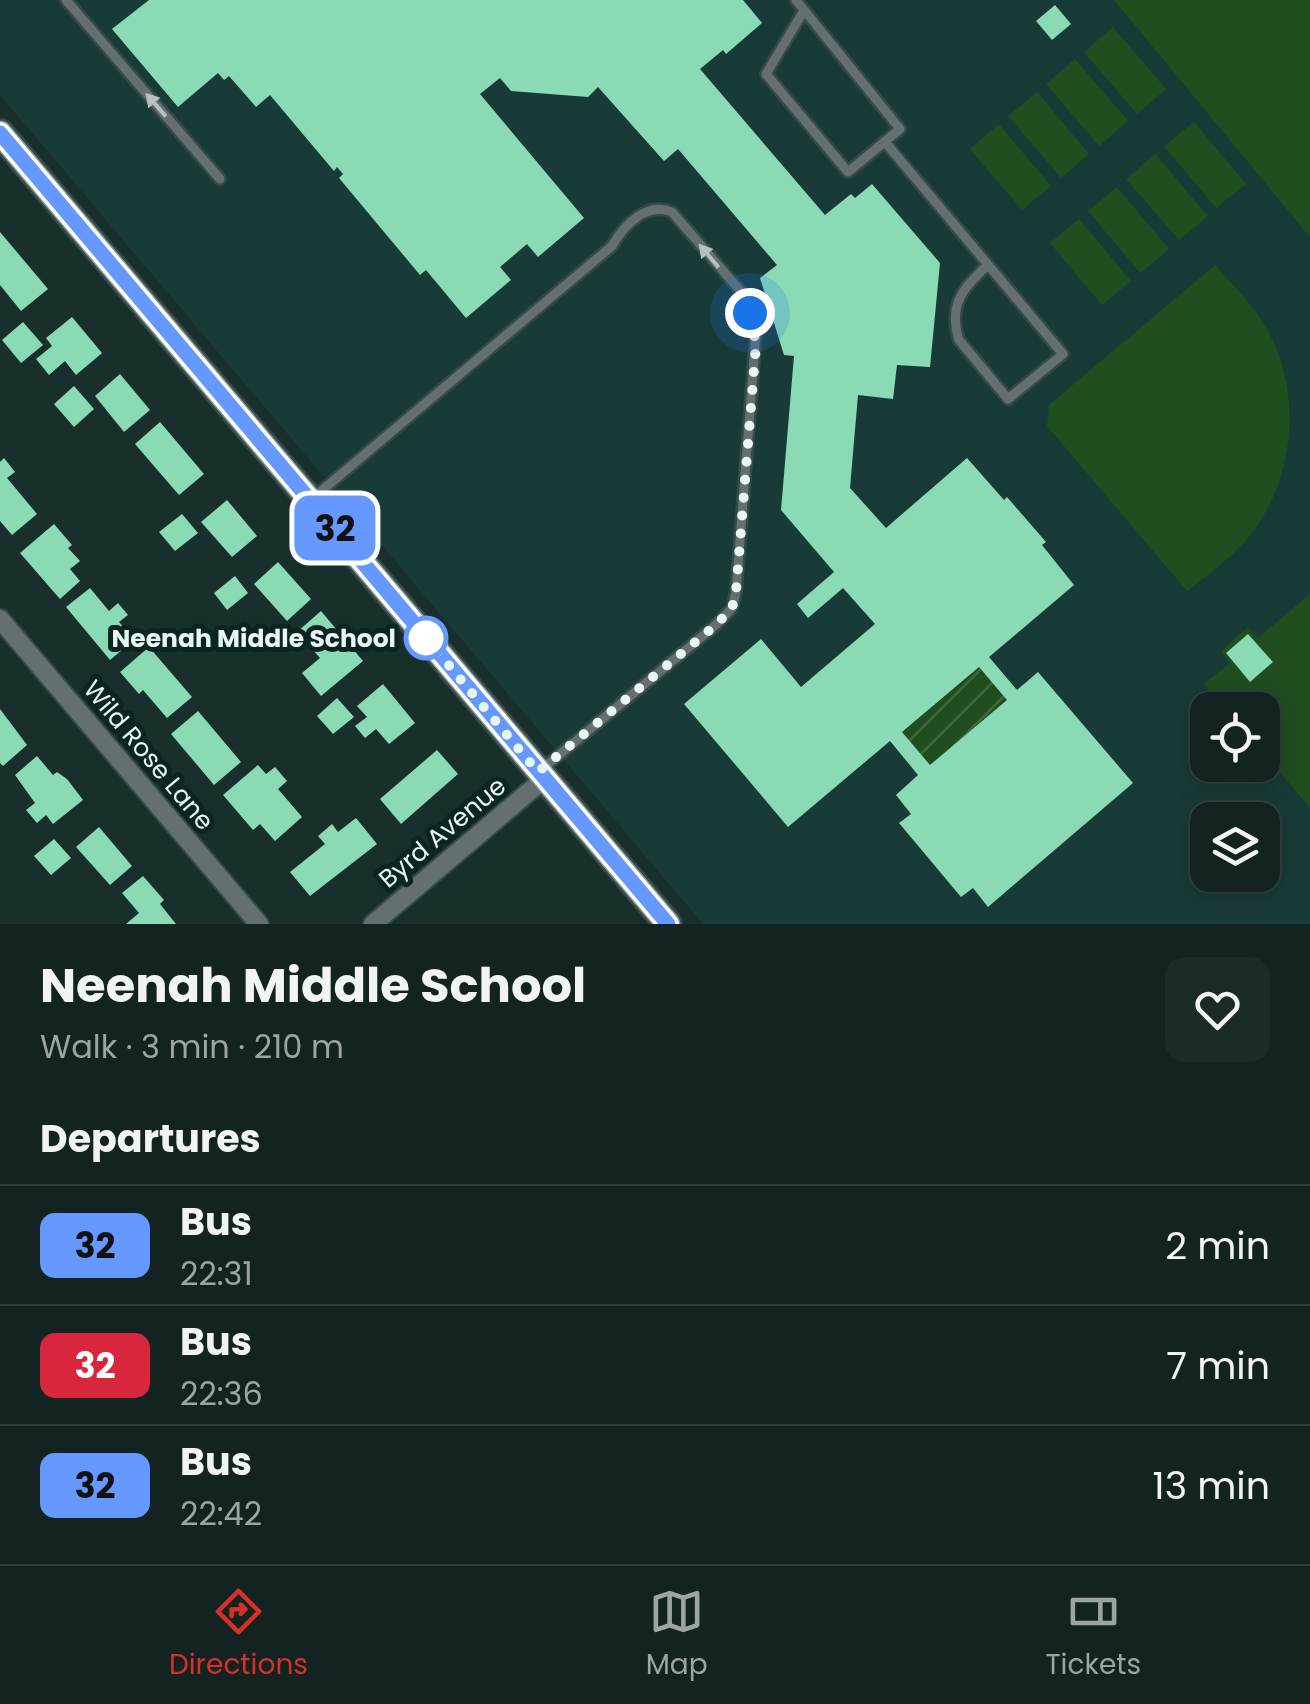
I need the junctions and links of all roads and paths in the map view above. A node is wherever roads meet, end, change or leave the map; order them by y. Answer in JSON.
{"nodes":[{"id":1,"x":66,"y":0,"type":"edge"},
{"id":2,"x":796,"y":0,"type":"edge"},
{"id":3,"x":803,"y":12,"type":"junction"},
{"id":4,"x":0,"y":132,"type":"edge"},
{"id":5,"x":884,"y":142,"type":"junction"},
{"id":6,"x":220,"y":179,"type":"dead end"},
{"id":7,"x":988,"y":265,"type":"junction"},
{"id":8,"x":311,"y":500,"type":"junction"},
{"id":9,"x":0,"y":619,"type":"edge"},
{"id":10,"x":541,"y":776,"type":"junction"},
{"id":11,"x":259,"y":924,"type":"edge"},
{"id":12,"x":373,"y":924,"type":"edge"},
{"id":13,"x":668,"y":924,"type":"edge"}],
"edges":[{"from":6,"to":1,"type":"lane","one_way":true},
{"from":2,"to":3,"type":"lane"},
{"from":3,"to":5,"type":"lane"},
{"from":3,"to":5,"type":"lane"},
{"from":4,"to":8,"type":"main road"},
{"from":5,"to":7,"type":"lane"},
{"from":7,"to":7,"type":"lane"},
{"from":8,"to":10,"type":"main road"},
{"from":10,"to":8,"type":"lane","one_way":true},
{"from":9,"to":11,"type":"street","name":"Wild Rose Lane"},
{"from":10,"to":12,"type":"street","name":"Byrd Avenue"},
{"from":10,"to":13,"type":"main road"}]}
